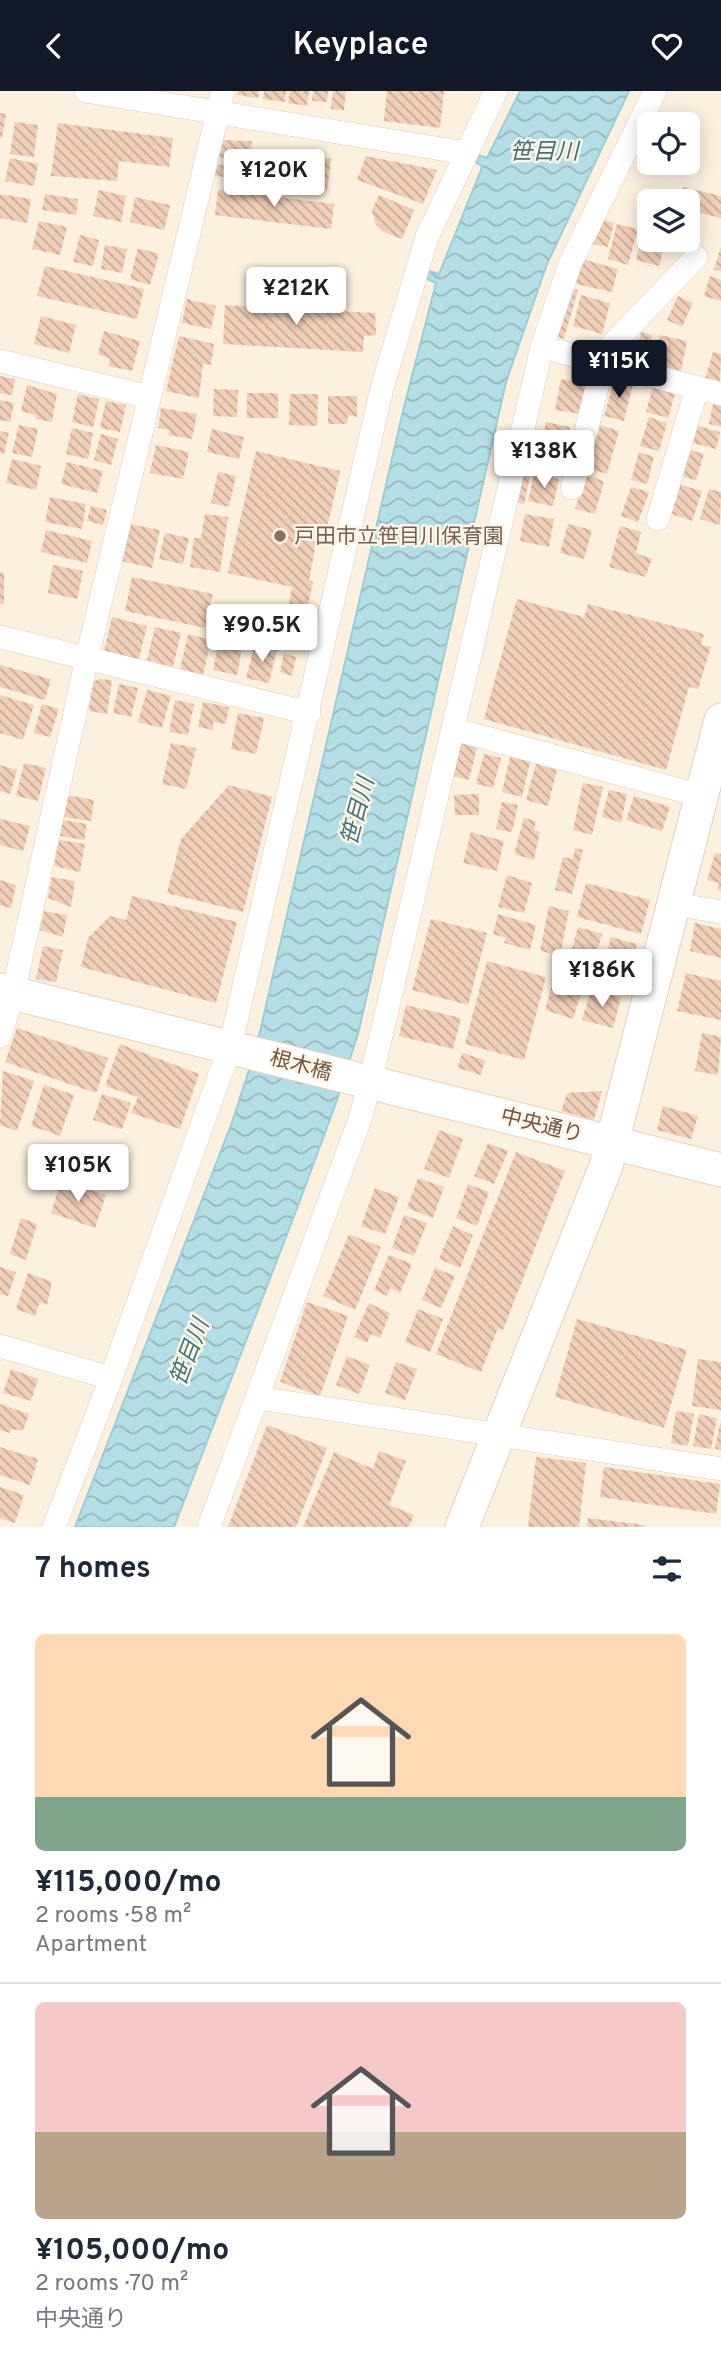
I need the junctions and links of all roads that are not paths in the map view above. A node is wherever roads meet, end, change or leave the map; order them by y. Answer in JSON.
{"nodes":[{"id":1,"x":86,"y":91,"type":"edge"},
{"id":2,"x":496,"y":91,"type":"edge"},
{"id":3,"x":655,"y":91,"type":"edge"},
{"id":4,"x":220,"y":102,"type":"edge"},
{"id":5,"x":466,"y":153,"type":"junction"},
{"id":6,"x":696,"y":257,"type":"dead end"},
{"id":7,"x":542,"y":347,"type":"junction"},
{"id":8,"x":0,"y":361,"type":"edge"},
{"id":9,"x":605,"y":363,"type":"junction"},
{"id":10,"x":697,"y":388,"type":"junction"},
{"id":11,"x":721,"y":394,"type":"edge"},
{"id":12,"x":149,"y":397,"type":"junction"},
{"id":13,"x":572,"y":488,"type":"dead end"},
{"id":14,"x":658,"y":519,"type":"dead end"},
{"id":15,"x":0,"y":637,"type":"edge"},
{"id":16,"x":87,"y":658,"type":"junction"},
{"id":17,"x":309,"y":713,"type":"junction"},
{"id":18,"x":721,"y":720,"type":"edge"},
{"id":19,"x":453,"y":729,"type":"junction"},
{"id":20,"x":702,"y":796,"type":"junction"},
{"id":21,"x":674,"y":904,"type":"junction"},
{"id":22,"x":721,"y":912,"type":"edge"},
{"id":23,"x":7,"y":992,"type":"edge"},
{"id":24,"x":0,"y":1036,"type":"edge"},
{"id":25,"x":235,"y":1048,"type":"junction"},
{"id":26,"x":366,"y":1082,"type":"junction"},
{"id":27,"x":611,"y":1143,"type":"junction"},
{"id":28,"x":721,"y":1170,"type":"edge"},
{"id":29,"x":0,"y":1346,"type":"edge"},
{"id":30,"x":111,"y":1378,"type":"junction"},
{"id":31,"x":258,"y":1398,"type":"junction"},
{"id":32,"x":498,"y":1436,"type":"junction"},
{"id":33,"x":721,"y":1469,"type":"edge"},
{"id":34,"x":54,"y":1527,"type":"edge"},
{"id":35,"x":209,"y":1527,"type":"edge"},
{"id":36,"x":462,"y":1527,"type":"edge"}],
"edges":[{"from":1,"to":4,"type":"street"},
{"from":2,"to":5,"type":"street"},
{"from":3,"to":7,"type":"street"},
{"from":4,"to":5,"type":"street"},
{"from":4,"to":12,"type":"street"},
{"from":5,"to":17,"type":"street"},
{"from":6,"to":9,"type":"street"},
{"from":7,"to":9,"type":"street"},
{"from":7,"to":19,"type":"street"},
{"from":8,"to":12,"type":"street"},
{"from":9,"to":10,"type":"street"},
{"from":9,"to":13,"type":"street"},
{"from":10,"to":11,"type":"street"},
{"from":10,"to":14,"type":"street"},
{"from":12,"to":16,"type":"street"},
{"from":15,"to":16,"type":"street"},
{"from":16,"to":17,"type":"street"},
{"from":16,"to":23,"type":"street"},
{"from":17,"to":25,"type":"street"},
{"from":18,"to":20,"type":"street"},
{"from":19,"to":20,"type":"street"},
{"from":19,"to":26,"type":"street"},
{"from":20,"to":21,"type":"street"},
{"from":21,"to":22,"type":"street"},
{"from":21,"to":27,"type":"street"},
{"from":23,"to":24,"type":"street"},
{"from":23,"to":25,"type":"street"},
{"from":25,"to":26,"type":"street","name":"根木橋"},
{"from":25,"to":30,"type":"street"},
{"from":26,"to":27,"type":"street","name":"中央通り"},
{"from":26,"to":31,"type":"street"},
{"from":27,"to":28,"type":"street","name":"中央通り"},
{"from":27,"to":32,"type":"street"},
{"from":29,"to":30,"type":"street"},
{"from":30,"to":34,"type":"street"},
{"from":31,"to":32,"type":"street"},
{"from":31,"to":35,"type":"street"},
{"from":32,"to":33,"type":"street"},
{"from":32,"to":36,"type":"street"}]}
